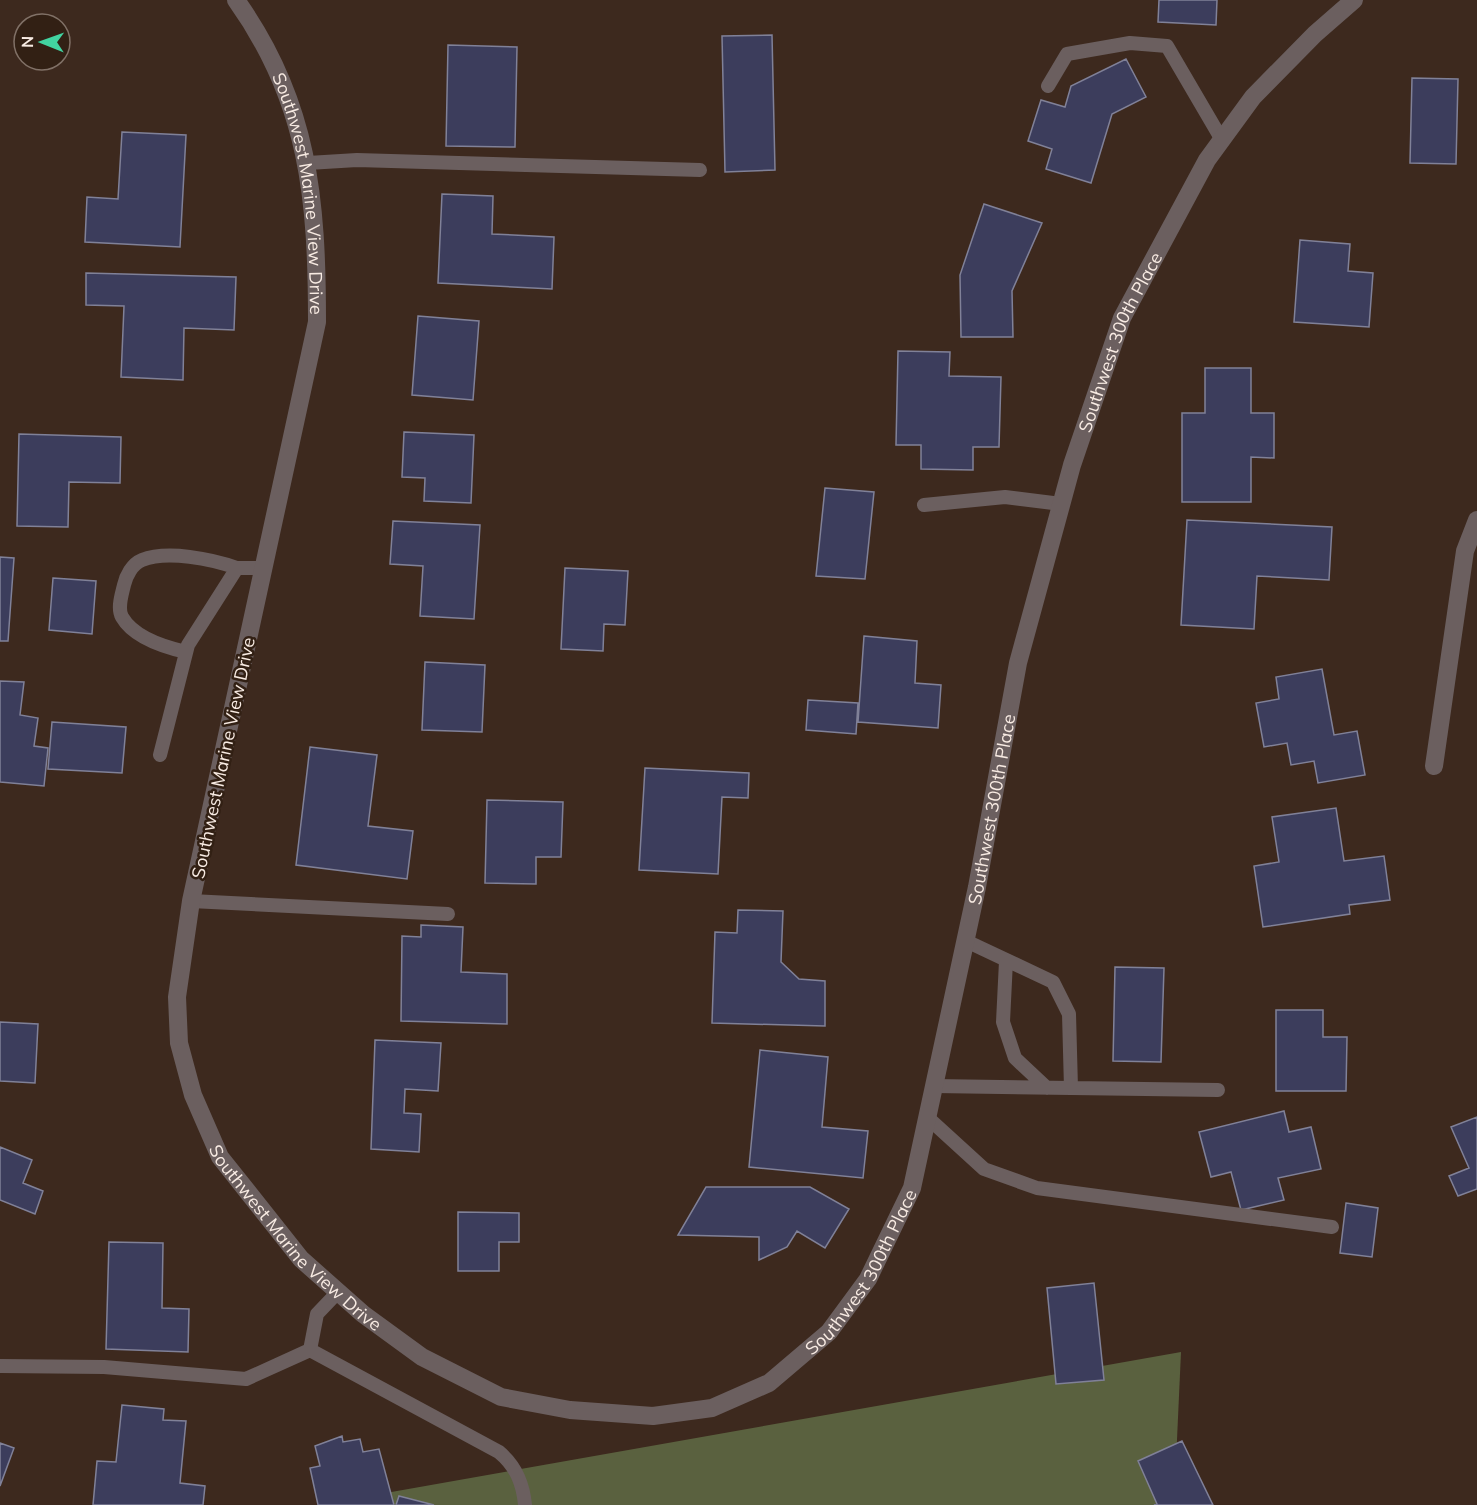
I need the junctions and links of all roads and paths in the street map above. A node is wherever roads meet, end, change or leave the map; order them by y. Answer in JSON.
{"nodes":[{"id":1,"x":236,"y":0,"type":"edge"},
{"id":2,"x":1354,"y":0,"type":"edge"},
{"id":3,"x":1048,"y":86,"type":"dead end"},
{"id":4,"x":1222,"y":140,"type":"junction"},
{"id":5,"x":308,"y":163,"type":"junction"},
{"id":6,"x":700,"y":170,"type":"dead end"},
{"id":7,"x":1061,"y":504,"type":"junction"},
{"id":8,"x":924,"y":505,"type":"dead end"},
{"id":9,"x":1477,"y":520,"type":"edge"},
{"id":10,"x":237,"y":568,"type":"junction"},
{"id":11,"x":264,"y":568,"type":"junction"},
{"id":12,"x":186,"y":652,"type":"junction"},
{"id":13,"x":160,"y":755,"type":"dead end"},
{"id":14,"x":1434,"y":766,"type":"dead end"},
{"id":15,"x":191,"y":901,"type":"junction"},
{"id":16,"x":448,"y":914,"type":"dead end"},
{"id":17,"x":966,"y":941,"type":"junction"},
{"id":18,"x":1006,"y":961,"type":"junction"},
{"id":19,"x":934,"y":1086,"type":"junction"},
{"id":20,"x":1047,"y":1088,"type":"junction"},
{"id":21,"x":1071,"y":1088,"type":"junction"},
{"id":22,"x":1218,"y":1090,"type":"dead end"},
{"id":23,"x":927,"y":1117,"type":"junction"},
{"id":24,"x":1332,"y":1227,"type":"dead end"},
{"id":25,"x":338,"y":1292,"type":"junction"},
{"id":26,"x":310,"y":1350,"type":"junction"},
{"id":27,"x":0,"y":1366,"type":"edge"},
{"id":28,"x":501,"y":1397,"type":"joint"},
{"id":29,"x":525,"y":1505,"type":"edge"}],
"edges":[{"from":1,"to":5,"type":"street","name":"Southwest Marine View Drive"},
{"from":2,"to":4,"type":"street","name":"Southwest 300th Place"},
{"from":3,"to":4,"type":"lane"},
{"from":4,"to":7,"type":"street","name":"Southwest 300th Place"},
{"from":5,"to":6,"type":"lane"},
{"from":5,"to":11,"type":"street","name":"Southwest Marine View Drive"},
{"from":7,"to":8,"type":"lane"},
{"from":7,"to":17,"type":"street","name":"Southwest 300th Place"},
{"from":9,"to":14,"type":"street"},
{"from":10,"to":11,"type":"lane"},
{"from":10,"to":12,"type":"lane"},
{"from":10,"to":12,"type":"lane"},
{"from":11,"to":15,"type":"street","name":"Southwest Marine View Drive"},
{"from":12,"to":13,"type":"lane"},
{"from":15,"to":16,"type":"lane"},
{"from":15,"to":25,"type":"street","name":"Southwest Marine View Drive"},
{"from":17,"to":18,"type":"lane"},
{"from":17,"to":19,"type":"street","name":"Southwest 300th Place"},
{"from":18,"to":20,"type":"lane"},
{"from":18,"to":21,"type":"lane"},
{"from":19,"to":20,"type":"lane"},
{"from":19,"to":23,"type":"street","name":"Southwest 300th Place"},
{"from":20,"to":21,"type":"lane"},
{"from":21,"to":22,"type":"lane"},
{"from":23,"to":24,"type":"lane"},
{"from":23,"to":28,"type":"street","name":"Southwest 300th Place"},
{"from":25,"to":26,"type":"lane"},
{"from":25,"to":28,"type":"street","name":"Southwest Marine View Drive"},
{"from":26,"to":27,"type":"lane"},
{"from":26,"to":29,"type":"lane"}]}
